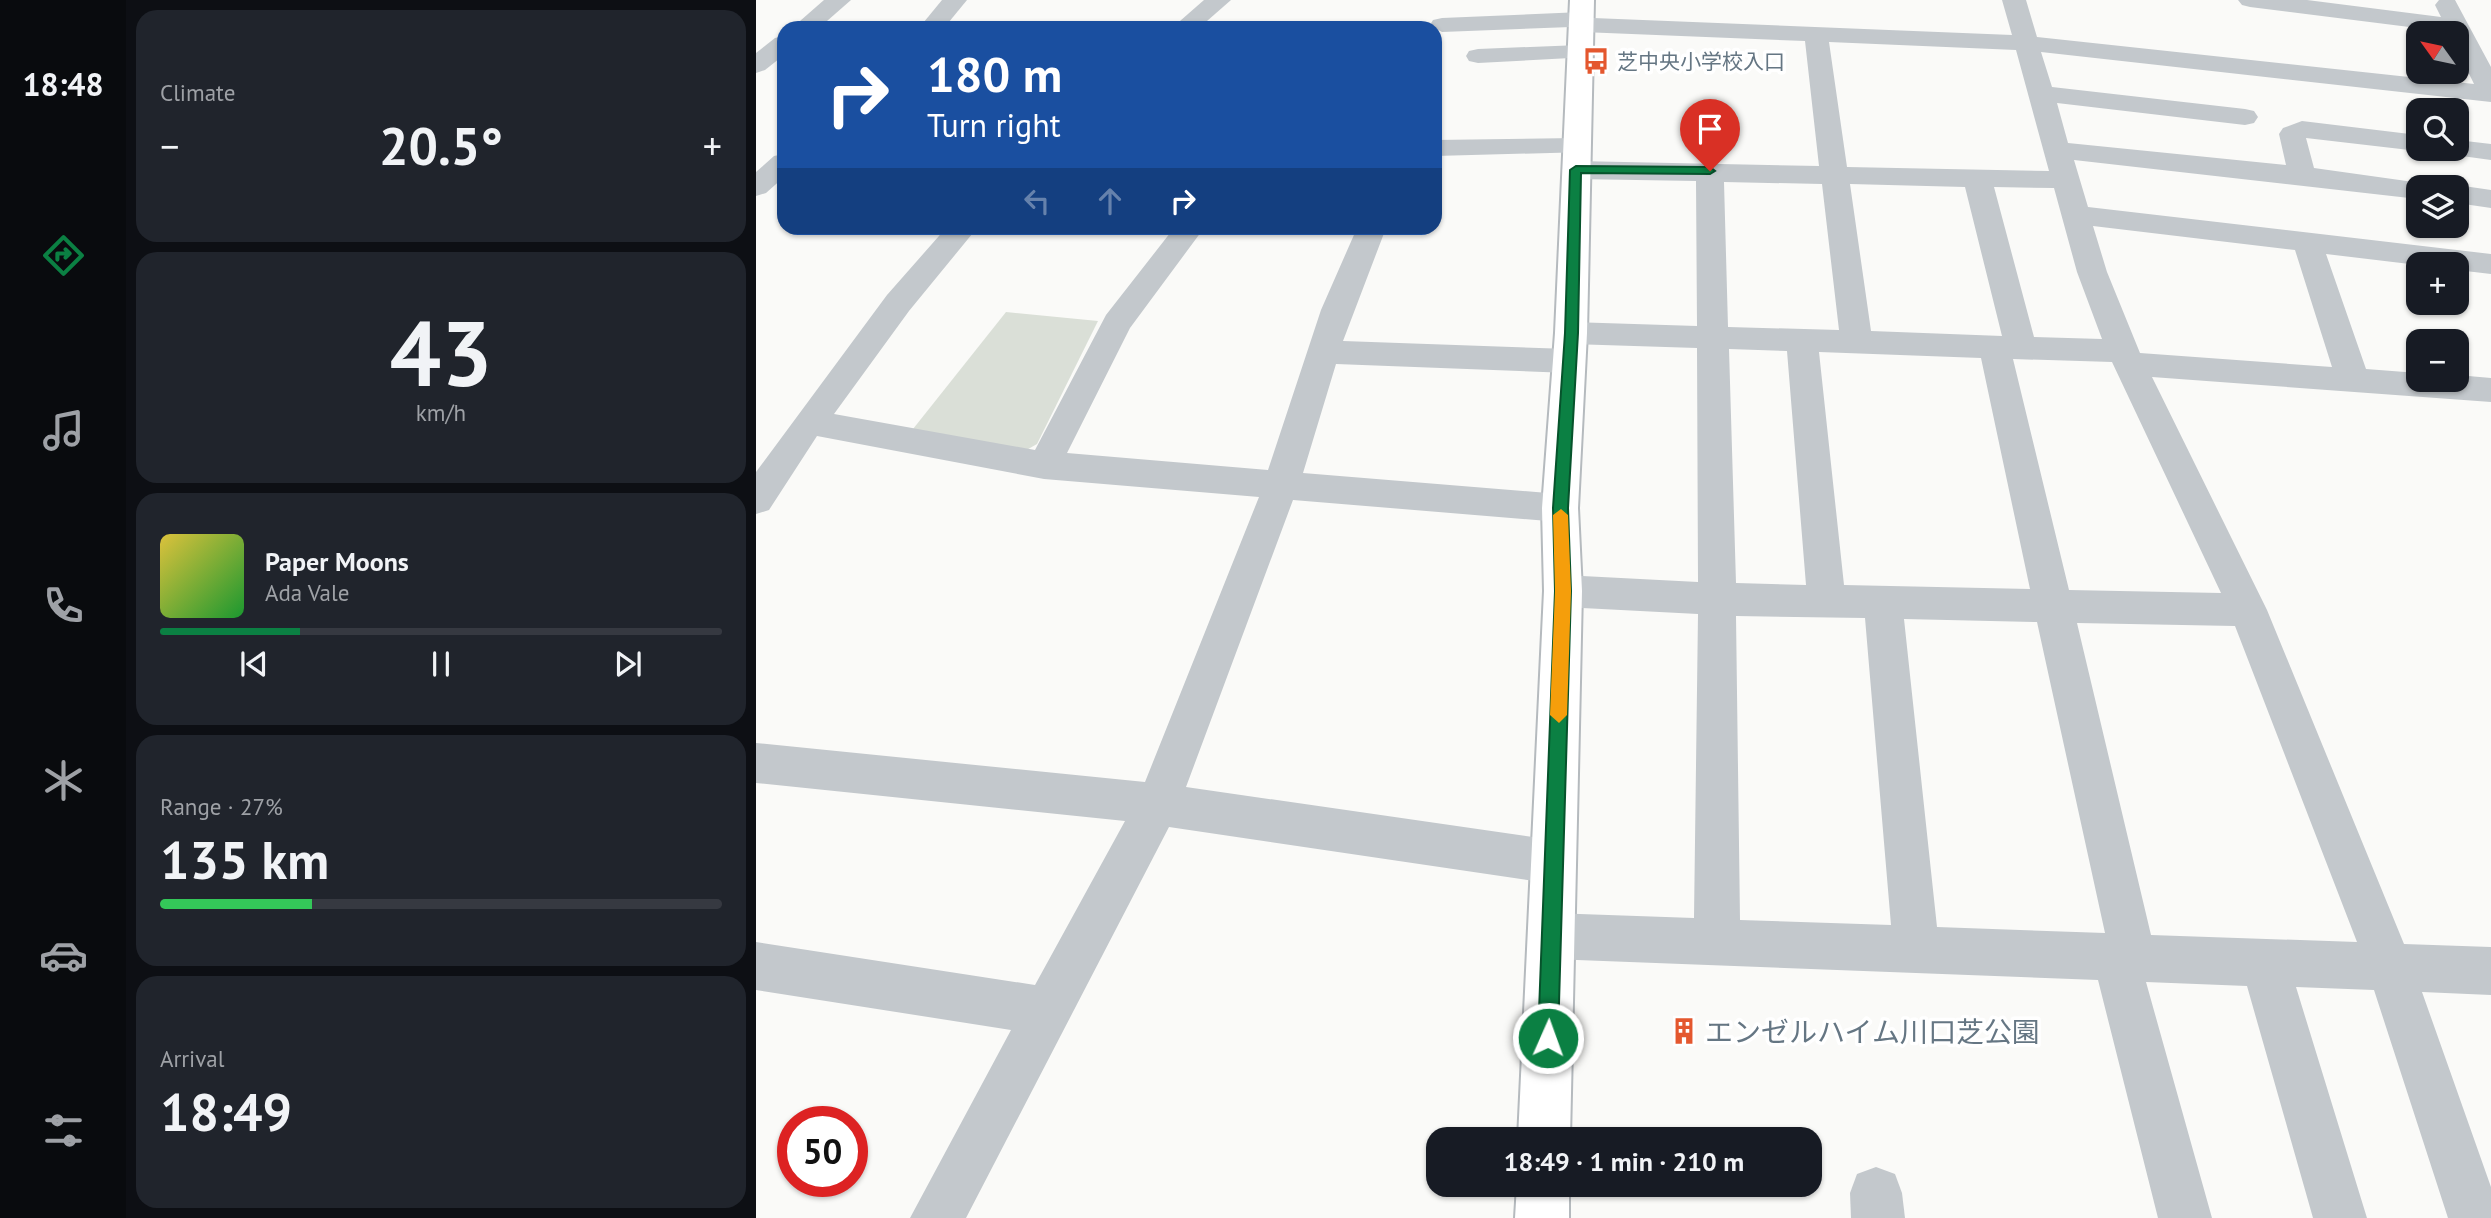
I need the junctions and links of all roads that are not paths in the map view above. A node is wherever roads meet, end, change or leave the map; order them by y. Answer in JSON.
{"nodes":[{"id":1,"x":839,"y":0,"type":"edge"},
{"id":2,"x":955,"y":0,"type":"edge"},
{"id":3,"x":1219,"y":0,"type":"edge"},
{"id":4,"x":2014,"y":0,"type":"edge"},
{"id":5,"x":2250,"y":0,"type":"edge"},
{"id":6,"x":2445,"y":0,"type":"edge"},
{"id":7,"x":813,"y":21,"type":"edge"},
{"id":8,"x":937,"y":21,"type":"edge"},
{"id":9,"x":1193,"y":21,"type":"edge"},
{"id":10,"x":2418,"y":21,"type":"edge"},
{"id":11,"x":2456,"y":21,"type":"edge"},
{"id":12,"x":1581,"y":24,"type":"edge"},
{"id":13,"x":1442,"y":25,"type":"dead end"},
{"id":14,"x":1816,"y":34,"type":"junction"},
{"id":15,"x":2026,"y":43,"type":"junction"},
{"id":16,"x":777,"y":48,"type":"edge"},
{"id":17,"x":2469,"y":48,"type":"edge"},
{"id":18,"x":1478,"y":56,"type":"dead end"},
{"id":19,"x":756,"y":65,"type":"edge"},
{"id":20,"x":2491,"y":91,"type":"edge"},
{"id":21,"x":2042,"y":94,"type":"junction"},
{"id":22,"x":2245,"y":117,"type":"dead end"},
{"id":23,"x":2406,"y":142,"type":"edge"},
{"id":24,"x":1442,"y":148,"type":"edge"},
{"id":25,"x":2469,"y":149,"type":"edge"},
{"id":26,"x":2491,"y":152,"type":"edge"},
{"id":27,"x":1576,"y":158,"type":"junction"},
{"id":28,"x":777,"y":168,"type":"edge"},
{"id":29,"x":1710,"y":171,"type":"junction"},
{"id":30,"x":1834,"y":173,"type":"junction"},
{"id":31,"x":2302,"y":176,"type":"junction"},
{"id":32,"x":1977,"y":177,"type":"junction"},
{"id":33,"x":2068,"y":181,"type":"junction"},
{"id":34,"x":756,"y":187,"type":"edge"},
{"id":35,"x":2406,"y":189,"type":"edge"},
{"id":36,"x":2469,"y":196,"type":"edge"},
{"id":37,"x":2491,"y":199,"type":"edge"},
{"id":38,"x":956,"y":235,"type":"edge"},
{"id":39,"x":1184,"y":235,"type":"edge"},
{"id":40,"x":1368,"y":235,"type":"edge"},
{"id":41,"x":2307,"y":242,"type":"junction"},
{"id":42,"x":2491,"y":264,"type":"edge"},
{"id":43,"x":1711,"y":336,"type":"junction"},
{"id":44,"x":1802,"y":339,"type":"junction"},
{"id":45,"x":1856,"y":340,"type":"junction"},
{"id":46,"x":1570,"y":347,"type":"junction"},
{"id":47,"x":2007,"y":347,"type":"junction"},
{"id":48,"x":1324,"y":352,"type":"junction"},
{"id":49,"x":2127,"y":358,"type":"junction"},
{"id":50,"x":2353,"y":380,"type":"junction"},
{"id":51,"x":2491,"y":390,"type":"edge"},
{"id":52,"x":808,"y":422,"type":"junction"},
{"id":53,"x":1044,"y":466,"type":"junction"},
{"id":54,"x":1281,"y":485,"type":"junction"},
{"id":55,"x":756,"y":500,"type":"edge"},
{"id":56,"x":1560,"y":508,"type":"junction"},
{"id":57,"x":1563,"y":591,"type":"junction"},
{"id":58,"x":1717,"y":599,"type":"junction"},
{"id":59,"x":1827,"y":601,"type":"junction"},
{"id":60,"x":1883,"y":603,"type":"junction"},
{"id":61,"x":2052,"y":605,"type":"junction"},
{"id":62,"x":2248,"y":610,"type":"junction"},
{"id":63,"x":756,"y":763,"type":"edge"},
{"id":64,"x":1157,"y":804,"type":"junction"},
{"id":65,"x":1554,"y":862,"type":"junction"},
{"id":66,"x":1551,"y":936,"type":"junction"},
{"id":67,"x":1717,"y":941,"type":"junction"},
{"id":68,"x":1916,"y":949,"type":"junction"},
{"id":69,"x":2124,"y":957,"type":"junction"},
{"id":70,"x":2264,"y":961,"type":"junction"},
{"id":71,"x":756,"y":965,"type":"edge"},
{"id":72,"x":2389,"y":965,"type":"junction"},
{"id":73,"x":2491,"y":971,"type":"edge"},
{"id":74,"x":1047,"y":1011,"type":"junction"},
{"id":75,"x":1544,"y":1127,"type":"edge"},
{"id":76,"x":1543,"y":1197,"type":"edge"},
{"id":77,"x":937,"y":1218,"type":"edge"},
{"id":78,"x":1542,"y":1218,"type":"edge"},
{"id":79,"x":2185,"y":1218,"type":"edge"},
{"id":80,"x":2340,"y":1218,"type":"edge"},
{"id":81,"x":2475,"y":1218,"type":"edge"}],
"edges":[{"from":1,"to":7,"type":"street"},
{"from":2,"to":8,"type":"street"},
{"from":3,"to":9,"type":"street"},
{"from":4,"to":15,"type":"street"},
{"from":5,"to":10,"type":"street"},
{"from":6,"to":11,"type":"street"},
{"from":12,"to":13,"type":"street"},
{"from":12,"to":14,"type":"street"},
{"from":12,"to":18,"type":"street"},
{"from":12,"to":27,"type":"main road"},
{"from":14,"to":15,"type":"street"},
{"from":14,"to":30,"type":"street"},
{"from":15,"to":20,"type":"street"},
{"from":15,"to":21,"type":"street"},
{"from":16,"to":19,"type":"street"},
{"from":17,"to":20,"type":"street"},
{"from":21,"to":22,"type":"street"},
{"from":21,"to":33,"type":"street"},
{"from":23,"to":31,"type":"street"},
{"from":24,"to":27,"type":"street"},
{"from":25,"to":26,"type":"street"},
{"from":27,"to":29,"type":"street"},
{"from":27,"to":46,"type":"main road"},
{"from":28,"to":34,"type":"street"},
{"from":29,"to":30,"type":"street"},
{"from":29,"to":43,"type":"street"},
{"from":30,"to":32,"type":"street"},
{"from":30,"to":45,"type":"street"},
{"from":31,"to":33,"type":"street"},
{"from":31,"to":35,"type":"street"},
{"from":32,"to":33,"type":"street"},
{"from":32,"to":47,"type":"street"},
{"from":33,"to":41,"type":"street"},
{"from":33,"to":49,"type":"street"},
{"from":36,"to":37,"type":"street"},
{"from":38,"to":52,"type":"street"},
{"from":39,"to":53,"type":"street"},
{"from":40,"to":48,"type":"street"},
{"from":41,"to":42,"type":"street"},
{"from":41,"to":50,"type":"street"},
{"from":43,"to":44,"type":"street"},
{"from":43,"to":46,"type":"street"},
{"from":43,"to":58,"type":"street"},
{"from":44,"to":45,"type":"street"},
{"from":44,"to":59,"type":"street"},
{"from":45,"to":47,"type":"street"},
{"from":46,"to":48,"type":"street"},
{"from":46,"to":56,"type":"main road"},
{"from":47,"to":49,"type":"street"},
{"from":47,"to":61,"type":"street"},
{"from":48,"to":54,"type":"street"},
{"from":49,"to":50,"type":"street"},
{"from":49,"to":62,"type":"street"},
{"from":50,"to":51,"type":"street"},
{"from":52,"to":53,"type":"street"},
{"from":52,"to":55,"type":"street"},
{"from":53,"to":54,"type":"street"},
{"from":54,"to":56,"type":"street"},
{"from":54,"to":64,"type":"street"},
{"from":56,"to":57,"type":"main road"},
{"from":57,"to":58,"type":"street"},
{"from":57,"to":65,"type":"main road"},
{"from":58,"to":59,"type":"street"},
{"from":58,"to":67,"type":"street"},
{"from":59,"to":60,"type":"street"},
{"from":60,"to":61,"type":"street"},
{"from":60,"to":68,"type":"street"},
{"from":61,"to":62,"type":"street"},
{"from":61,"to":69,"type":"street"},
{"from":62,"to":72,"type":"street"},
{"from":63,"to":64,"type":"street"},
{"from":64,"to":65,"type":"street"},
{"from":64,"to":74,"type":"street"},
{"from":65,"to":66,"type":"main road"},
{"from":66,"to":67,"type":"street"},
{"from":66,"to":75,"type":"main road"},
{"from":67,"to":68,"type":"street"},
{"from":68,"to":69,"type":"street"},
{"from":69,"to":70,"type":"street"},
{"from":69,"to":79,"type":"street"},
{"from":70,"to":72,"type":"street"},
{"from":70,"to":80,"type":"street"},
{"from":71,"to":74,"type":"street"},
{"from":72,"to":73,"type":"street"},
{"from":72,"to":81,"type":"street"},
{"from":74,"to":77,"type":"street"},
{"from":76,"to":78,"type":"main road"}]}
